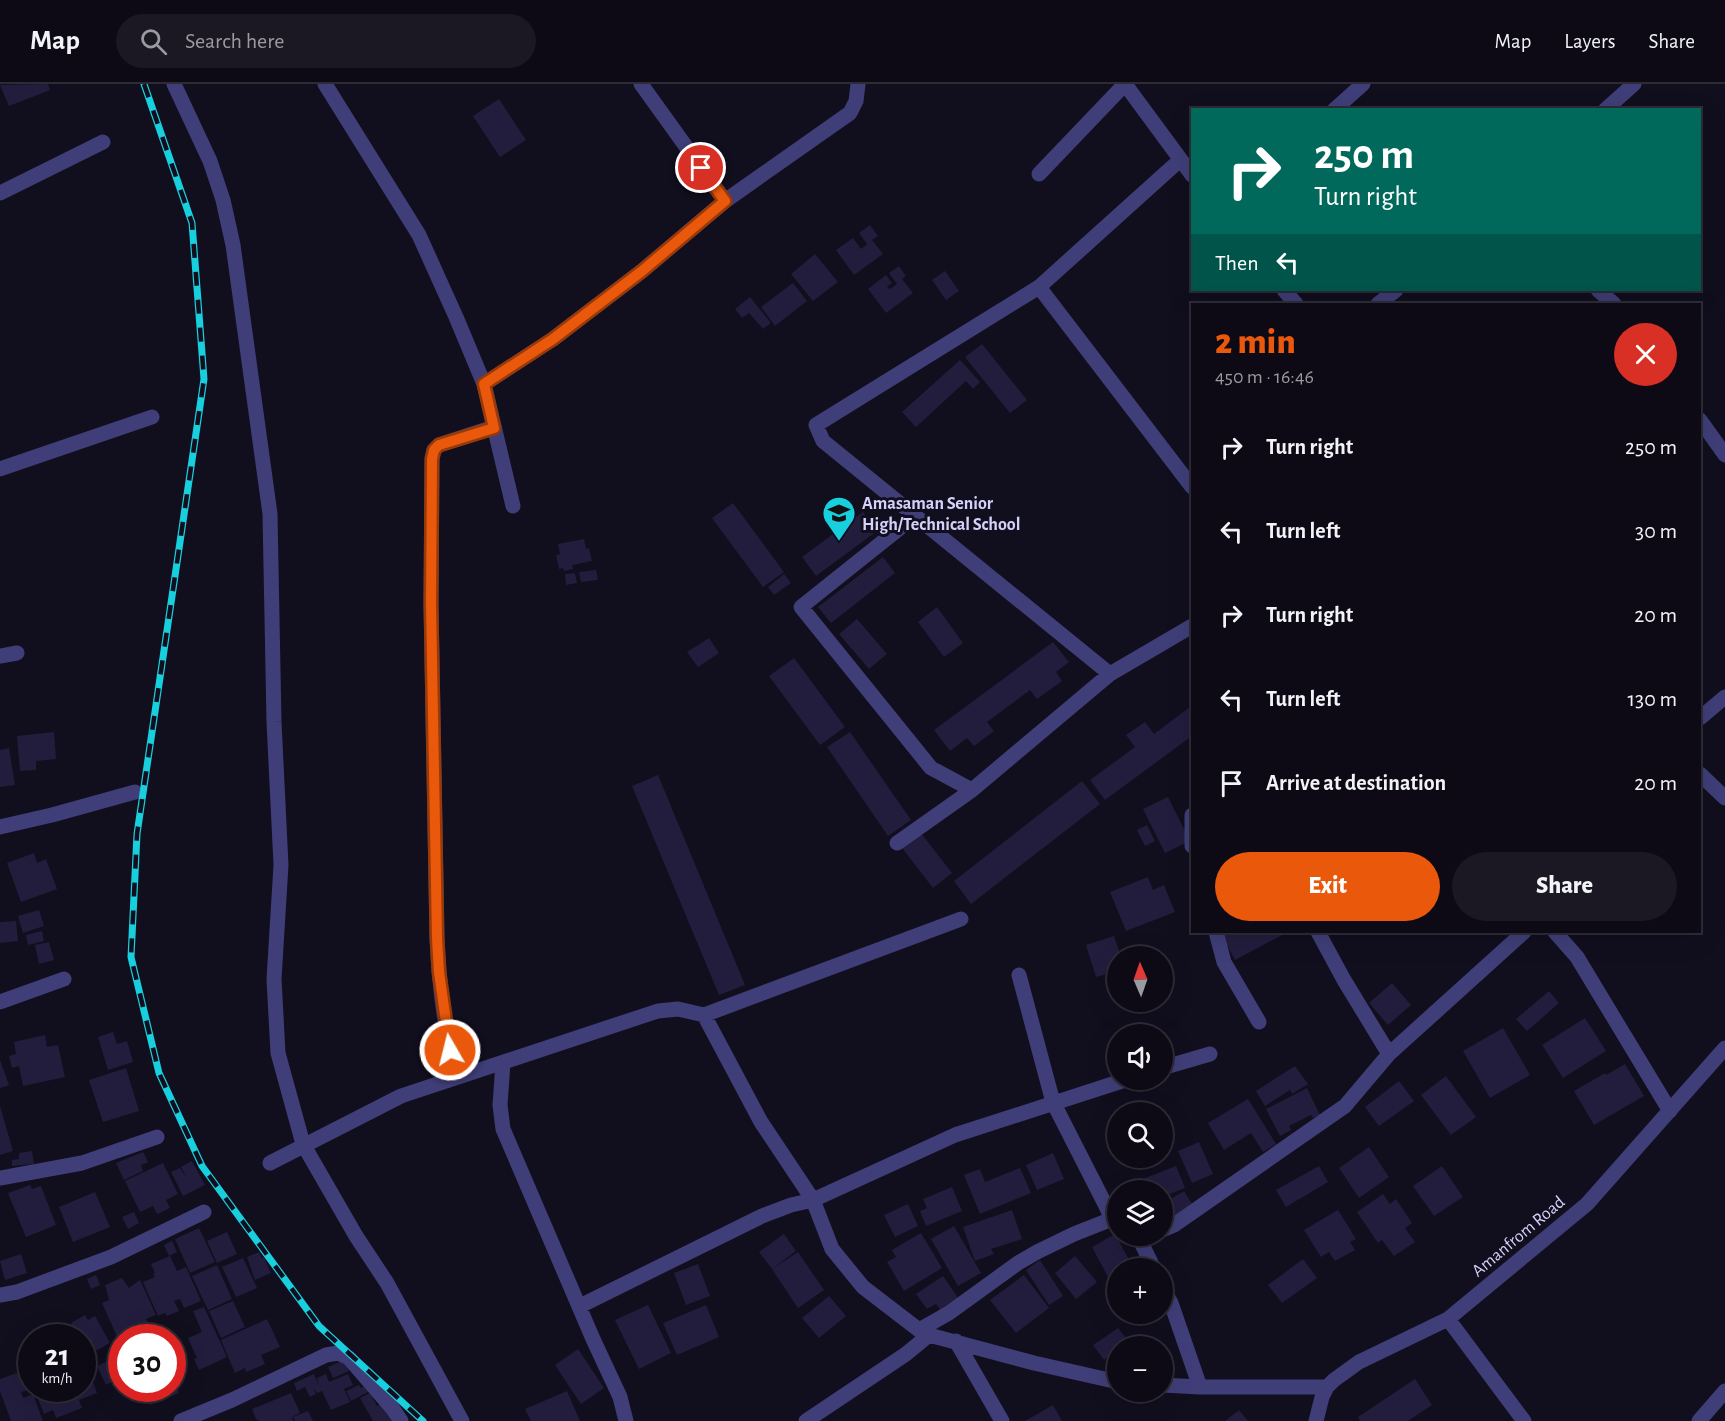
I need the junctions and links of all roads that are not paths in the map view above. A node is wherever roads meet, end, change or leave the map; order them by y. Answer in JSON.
{"nodes":[{"id":1,"x":174,"y":84,"type":"edge"},
{"id":2,"x":325,"y":84,"type":"edge"},
{"id":3,"x":641,"y":84,"type":"edge"},
{"id":4,"x":858,"y":84,"type":"edge"},
{"id":5,"x":1125,"y":84,"type":"edge"},
{"id":6,"x":1363,"y":84,"type":"edge"},
{"id":7,"x":1634,"y":84,"type":"edge"},
{"id":8,"x":1336,"y":108,"type":"edge"},
{"id":9,"x":1607,"y":108,"type":"edge"},
{"id":10,"x":104,"y":142,"type":"dead end"},
{"id":11,"x":1180,"y":160,"type":"junction"},
{"id":12,"x":1039,"y":174,"type":"dead end"},
{"id":13,"x":1191,"y":174,"type":"edge"},
{"id":14,"x":0,"y":193,"type":"edge"},
{"id":15,"x":725,"y":201,"type":"junction"},
{"id":16,"x":1039,"y":287,"type":"junction"},
{"id":17,"x":1285,"y":291,"type":"edge"},
{"id":18,"x":1395,"y":291,"type":"edge"},
{"id":19,"x":1599,"y":291,"type":"edge"},
{"id":20,"x":1295,"y":303,"type":"edge"},
{"id":21,"x":1379,"y":303,"type":"edge"},
{"id":22,"x":1613,"y":303,"type":"edge"},
{"id":23,"x":484,"y":384,"type":"junction"},
{"id":24,"x":152,"y":417,"type":"dead end"},
{"id":25,"x":1701,"y":421,"type":"edge"},
{"id":26,"x":494,"y":428,"type":"junction"},
{"id":27,"x":1725,"y":454,"type":"edge"},
{"id":28,"x":0,"y":469,"type":"edge"},
{"id":29,"x":1191,"y":486,"type":"edge"},
{"id":30,"x":513,"y":506,"type":"dead end"},
{"id":31,"x":915,"y":516,"type":"junction"},
{"id":32,"x":1191,"y":627,"type":"edge"},
{"id":33,"x":16,"y":653,"type":"dead end"},
{"id":34,"x":0,"y":656,"type":"edge"},
{"id":35,"x":1110,"y":674,"type":"junction"},
{"id":36,"x":1725,"y":697,"type":"edge"},
{"id":37,"x":1701,"y":717,"type":"edge"},
{"id":38,"x":1701,"y":775,"type":"edge"},
{"id":39,"x":972,"y":790,"type":"junction"},
{"id":40,"x":135,"y":792,"type":"dead end"},
{"id":41,"x":1725,"y":798,"type":"edge"},
{"id":42,"x":0,"y":827,"type":"edge"},
{"id":43,"x":897,"y":843,"type":"dead end"},
{"id":44,"x":961,"y":919,"type":"dead end"},
{"id":45,"x":1216,"y":933,"type":"edge"},
{"id":46,"x":1319,"y":933,"type":"edge"},
{"id":47,"x":1523,"y":933,"type":"edge"},
{"id":48,"x":1556,"y":933,"type":"edge"},
{"id":49,"x":1019,"y":975,"type":"dead end"},
{"id":50,"x":64,"y":980,"type":"dead end"},
{"id":51,"x":0,"y":1002,"type":"edge"},
{"id":52,"x":704,"y":1015,"type":"junction"},
{"id":53,"x":1259,"y":1022,"type":"dead end"},
{"id":54,"x":1725,"y":1048,"type":"edge"},
{"id":55,"x":1210,"y":1054,"type":"dead end"},
{"id":56,"x":1389,"y":1054,"type":"junction"},
{"id":57,"x":503,"y":1063,"type":"junction"},
{"id":58,"x":1173,"y":1065,"type":"edge"},
{"id":59,"x":458,"y":1076,"type":"junction"},
{"id":60,"x":1107,"y":1086,"type":"edge"},
{"id":61,"x":1053,"y":1102,"type":"junction"},
{"id":62,"x":1670,"y":1111,"type":"junction"},
{"id":63,"x":157,"y":1137,"type":"dead end"},
{"id":64,"x":303,"y":1144,"type":"junction"},
{"id":65,"x":270,"y":1163,"type":"dead end"},
{"id":66,"x":0,"y":1178,"type":"edge"},
{"id":67,"x":813,"y":1200,"type":"junction"},
{"id":68,"x":1107,"y":1205,"type":"edge"},
{"id":69,"x":204,"y":1212,"type":"dead end"},
{"id":70,"x":1107,"y":1223,"type":"edge"},
{"id":71,"x":1173,"y":1225,"type":"edge"},
{"id":72,"x":0,"y":1295,"type":"edge"},
{"id":73,"x":580,"y":1306,"type":"junction"},
{"id":74,"x":1173,"y":1309,"type":"edge"},
{"id":75,"x":1448,"y":1319,"type":"junction"},
{"id":76,"x":924,"y":1332,"type":"junction"},
{"id":77,"x":956,"y":1341,"type":"junction"},
{"id":78,"x":1107,"y":1380,"type":"edge"},
{"id":79,"x":1173,"y":1386,"type":"edge"},
{"id":80,"x":1200,"y":1387,"type":"junction"},
{"id":81,"x":1327,"y":1387,"type":"junction"},
{"id":82,"x":1725,"y":1391,"type":"edge"},
{"id":83,"x":181,"y":1421,"type":"edge"},
{"id":84,"x":401,"y":1421,"type":"edge"},
{"id":85,"x":462,"y":1421,"type":"edge"},
{"id":86,"x":626,"y":1421,"type":"edge"},
{"id":87,"x":806,"y":1421,"type":"edge"},
{"id":88,"x":1002,"y":1421,"type":"edge"},
{"id":89,"x":1316,"y":1421,"type":"edge"},
{"id":90,"x":1524,"y":1421,"type":"edge"},
{"id":91,"x":1699,"y":1421,"type":"edge"}],
"edges":[{"from":1,"to":64,"type":"street"},
{"from":2,"to":23,"type":"street"},
{"from":3,"to":15,"type":"street"},
{"from":4,"to":15,"type":"street"},
{"from":5,"to":11,"type":"street"},
{"from":5,"to":12,"type":"street"},
{"from":6,"to":8,"type":"street"},
{"from":7,"to":9,"type":"street"},
{"from":10,"to":14,"type":"street"},
{"from":11,"to":13,"type":"street"},
{"from":11,"to":16,"type":"street"},
{"from":15,"to":23,"type":"street"},
{"from":16,"to":29,"type":"street"},
{"from":16,"to":31,"type":"street"},
{"from":17,"to":20,"type":"street"},
{"from":18,"to":21,"type":"street"},
{"from":19,"to":22,"type":"street"},
{"from":23,"to":26,"type":"street"},
{"from":24,"to":28,"type":"street"},
{"from":25,"to":27,"type":"street"},
{"from":26,"to":30,"type":"street"},
{"from":26,"to":59,"type":"street"},
{"from":31,"to":35,"type":"street"},
{"from":31,"to":39,"type":"street"},
{"from":32,"to":35,"type":"street"},
{"from":33,"to":34,"type":"street"},
{"from":35,"to":39,"type":"street"},
{"from":36,"to":37,"type":"street"},
{"from":38,"to":41,"type":"street"},
{"from":39,"to":43,"type":"street"},
{"from":40,"to":42,"type":"street"},
{"from":44,"to":52,"type":"street"},
{"from":45,"to":53,"type":"street"},
{"from":46,"to":56,"type":"street"},
{"from":47,"to":56,"type":"street"},
{"from":48,"to":62,"type":"street"},
{"from":49,"to":61,"type":"street"},
{"from":50,"to":51,"type":"street"},
{"from":52,"to":57,"type":"street"},
{"from":52,"to":67,"type":"street"},
{"from":54,"to":62,"type":"street","name":"Amanfrom Road"},
{"from":55,"to":58,"type":"street"},
{"from":56,"to":71,"type":"street"},
{"from":57,"to":59,"type":"street"},
{"from":57,"to":73,"type":"street"},
{"from":59,"to":64,"type":"street"},
{"from":60,"to":61,"type":"street"},
{"from":61,"to":67,"type":"street"},
{"from":61,"to":68,"type":"street"},
{"from":62,"to":75,"type":"street","name":"Amanfrom Road"},
{"from":63,"to":66,"type":"street"},
{"from":64,"to":65,"type":"street"},
{"from":64,"to":85,"type":"street"},
{"from":67,"to":73,"type":"street"},
{"from":67,"to":76,"type":"street"},
{"from":69,"to":72,"type":"street"},
{"from":70,"to":76,"type":"street"},
{"from":73,"to":86,"type":"street"},
{"from":74,"to":80,"type":"street"},
{"from":75,"to":81,"type":"street","name":"Amanfrom Road"},
{"from":75,"to":90,"type":"street"},
{"from":76,"to":77,"type":"street"},
{"from":76,"to":87,"type":"street"},
{"from":77,"to":78,"type":"street"},
{"from":77,"to":88,"type":"street"},
{"from":79,"to":80,"type":"street"},
{"from":80,"to":81,"type":"street"},
{"from":81,"to":89,"type":"street"},
{"from":82,"to":91,"type":"street"},
{"from":83,"to":84,"type":"street"}]}
